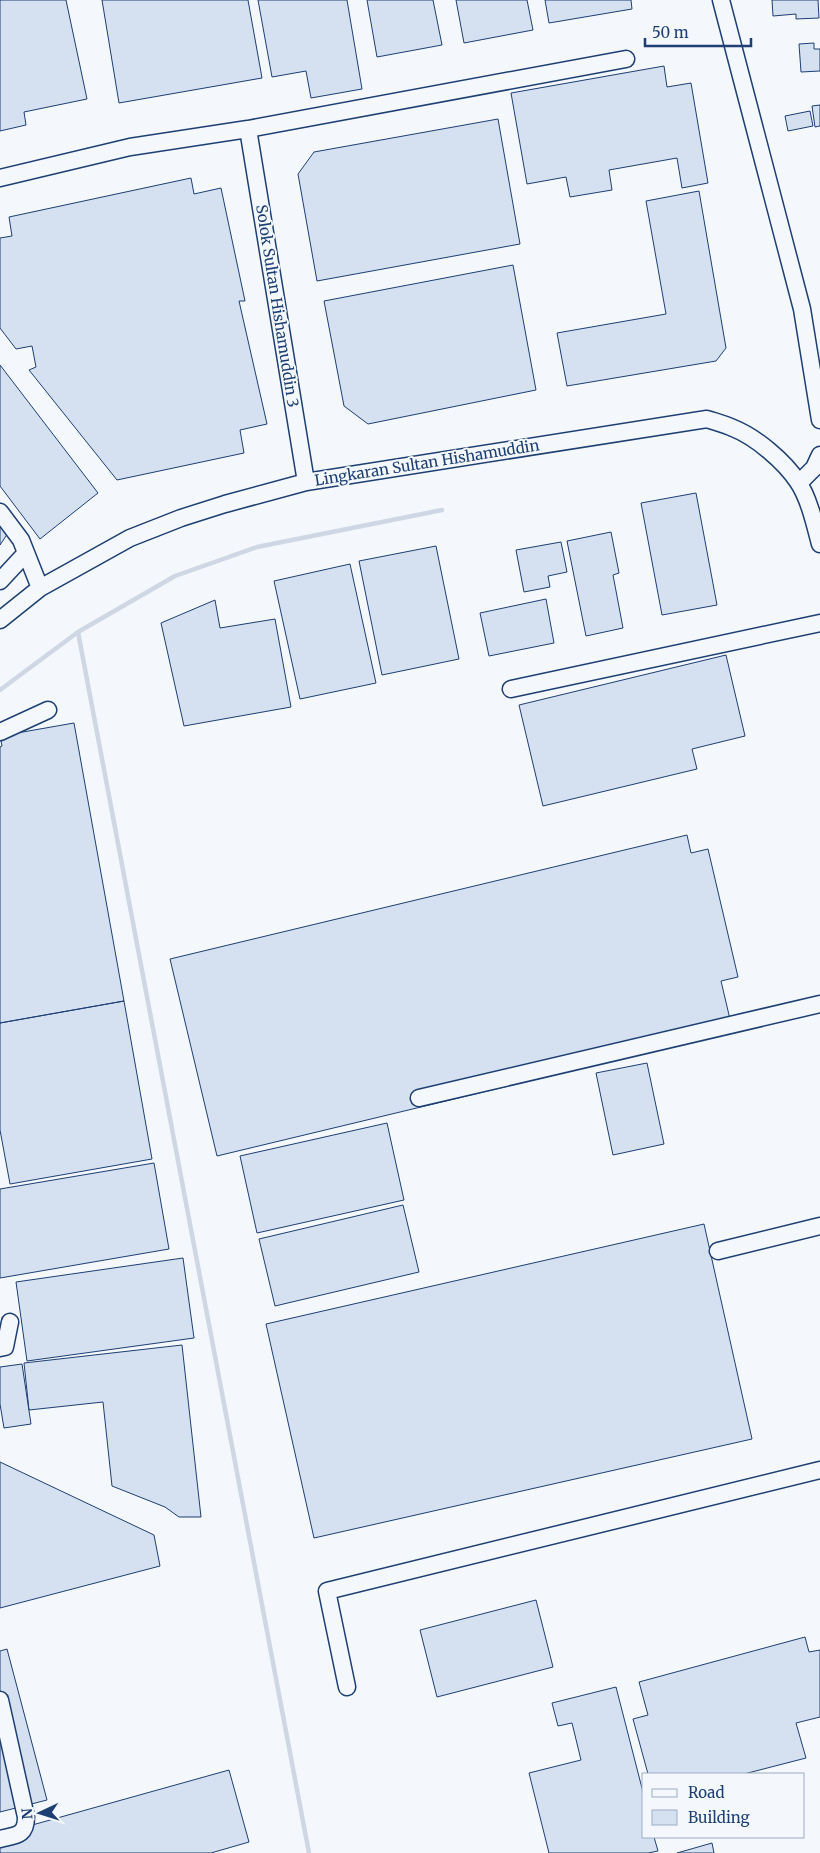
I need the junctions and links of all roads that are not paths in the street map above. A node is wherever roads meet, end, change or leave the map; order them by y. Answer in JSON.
{"nodes":[{"id":1,"x":722,"y":0,"type":"edge"},
{"id":2,"x":626,"y":59,"type":"dead end"},
{"id":3,"x":248,"y":130,"type":"junction"},
{"id":4,"x":0,"y":178,"type":"edge"},
{"id":5,"x":820,"y":420,"type":"edge"},
{"id":6,"x":820,"y":456,"type":"edge"},
{"id":7,"x":306,"y":482,"type":"junction"},
{"id":8,"x":799,"y":483,"type":"junction"},
{"id":9,"x":0,"y":512,"type":"edge"},
{"id":10,"x":820,"y":544,"type":"edge"},
{"id":11,"x":26,"y":553,"type":"junction"},
{"id":12,"x":0,"y":581,"type":"edge"},
{"id":13,"x":40,"y":588,"type":"junction"},
{"id":14,"x":0,"y":620,"type":"edge"},
{"id":15,"x":820,"y":623,"type":"edge"},
{"id":16,"x":510,"y":689,"type":"dead end"},
{"id":17,"x":48,"y":710,"type":"dead end"},
{"id":18,"x":0,"y":732,"type":"edge"},
{"id":19,"x":820,"y":1004,"type":"edge"},
{"id":20,"x":419,"y":1098,"type":"dead end"},
{"id":21,"x":820,"y":1226,"type":"edge"},
{"id":22,"x":718,"y":1251,"type":"dead end"},
{"id":23,"x":10,"y":1322,"type":"dead end"},
{"id":24,"x":0,"y":1348,"type":"edge"},
{"id":25,"x":820,"y":1470,"type":"edge"},
{"id":26,"x":347,"y":1687,"type":"dead end"},
{"id":27,"x":0,"y":1700,"type":"edge"},
{"id":28,"x":0,"y":1839,"type":"edge"}],
"edges":[{"from":1,"to":5,"type":"street"},
{"from":2,"to":3,"type":"street"},
{"from":3,"to":4,"type":"street"},
{"from":3,"to":7,"type":"street","name":"Solok Sultan Hishamuddin 3"},
{"from":6,"to":8,"type":"street"},
{"from":7,"to":8,"type":"street","name":"Lingkaran Sultan Hishamuddin"},
{"from":7,"to":13,"type":"street","name":"Lingkaran Sultan Hishamuddin"},
{"from":8,"to":10,"type":"street","name":"Lingkaran Sultan Hishamuddin"},
{"from":9,"to":11,"type":"street"},
{"from":11,"to":12,"type":"street"},
{"from":11,"to":13,"type":"street"},
{"from":13,"to":14,"type":"street","name":"Lingkaran Sultan Hishamuddin"},
{"from":15,"to":16,"type":"street"},
{"from":17,"to":18,"type":"street"},
{"from":19,"to":20,"type":"street"},
{"from":21,"to":22,"type":"street"},
{"from":23,"to":24,"type":"street"},
{"from":25,"to":26,"type":"street"},
{"from":27,"to":28,"type":"street"}]}
